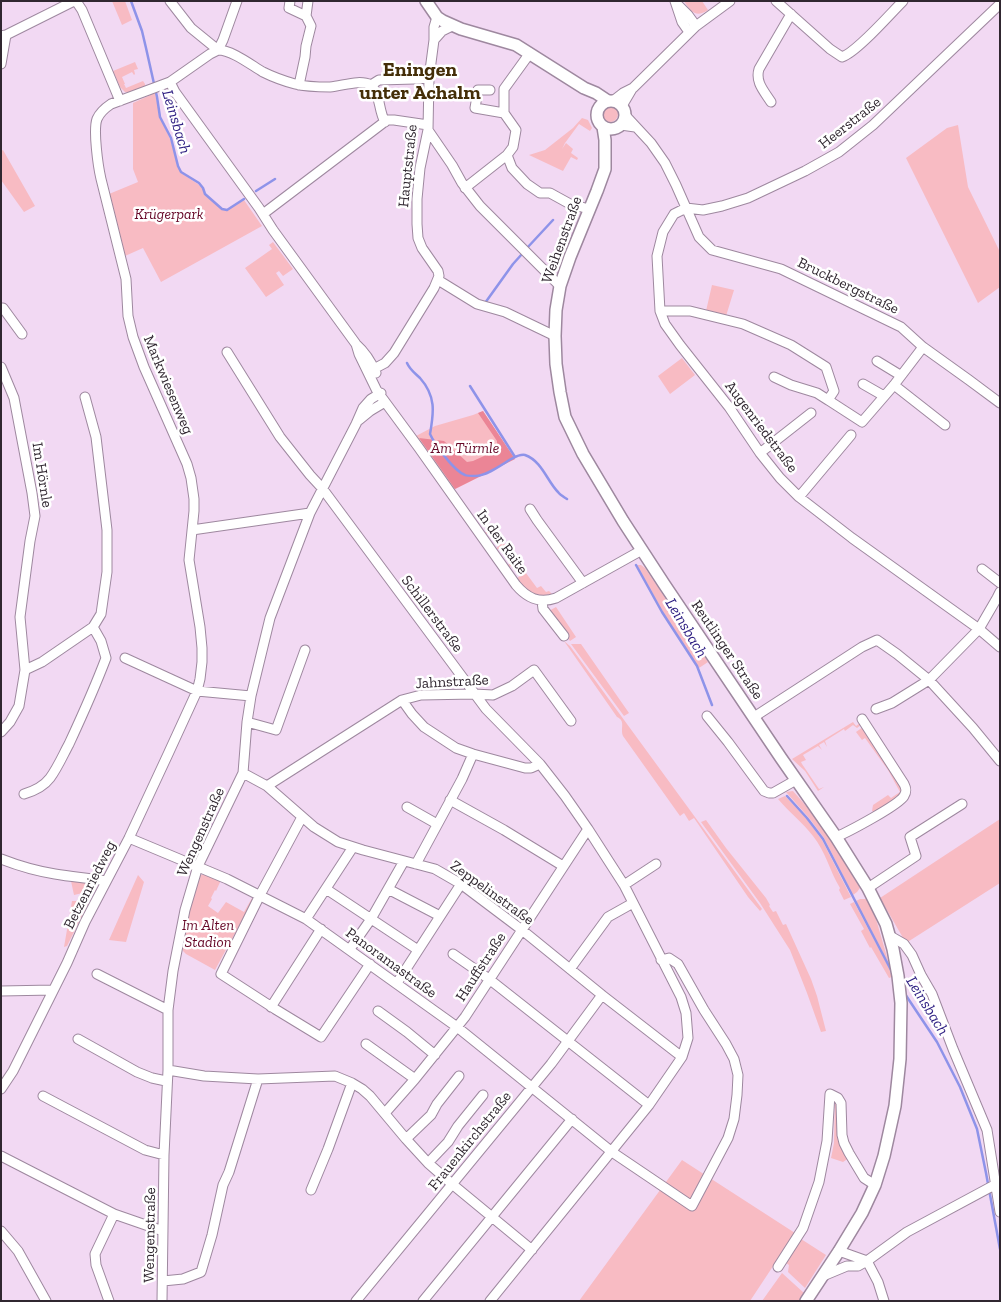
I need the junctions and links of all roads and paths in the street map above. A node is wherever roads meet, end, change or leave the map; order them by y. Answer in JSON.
{"nodes":[{"id":1,"x":75,"y":1,"type":"edge"},
{"id":2,"x":170,"y":1,"type":"edge"},
{"id":3,"x":237,"y":1,"type":"edge"},
{"id":4,"x":290,"y":1,"type":"edge"},
{"id":5,"x":308,"y":1,"type":"edge"},
{"id":6,"x":426,"y":1,"type":"edge"},
{"id":7,"x":730,"y":1,"type":"edge"},
{"id":8,"x":776,"y":1,"type":"edge"},
{"id":9,"x":903,"y":1,"type":"edge"},
{"id":10,"x":675,"y":2,"type":"edge"},
{"id":11,"x":1000,"y":4,"type":"edge"},
{"id":12,"x":791,"y":14,"type":"junction"},
{"id":13,"x":306,"y":16,"type":"junction"},
{"id":14,"x":437,"y":17,"type":"junction"},
{"id":15,"x":452,"y":26,"type":"junction"},
{"id":16,"x":692,"y":29,"type":"junction"},
{"id":17,"x":3,"y":35,"type":"edge"},
{"id":18,"x":434,"y":40,"type":"junction"},
{"id":19,"x":218,"y":50,"type":"junction"},
{"id":20,"x":530,"y":53,"type":"junction"},
{"id":21,"x":1,"y":64,"type":"edge"},
{"id":22,"x":429,"y":78,"type":"junction"},
{"id":23,"x":170,"y":82,"type":"junction"},
{"id":24,"x":299,"y":85,"type":"junction"},
{"id":25,"x":371,"y":85,"type":"junction"},
{"id":26,"x":584,"y":88,"type":"junction"},
{"id":27,"x":490,"y":90,"type":"dead end"},
{"id":28,"x":120,"y":101,"type":"junction"},
{"id":29,"x":771,"y":102,"type":"dead end"},
{"id":30,"x":598,"y":108,"type":"junction"},
{"id":31,"x":504,"y":113,"type":"junction"},
{"id":32,"x":615,"y":115,"type":"junction"},
{"id":33,"x":385,"y":122,"type":"junction"},
{"id":34,"x":428,"y":128,"type":"junction"},
{"id":35,"x":507,"y":155,"type":"junction"},
{"id":36,"x":465,"y":188,"type":"junction"},
{"id":37,"x":686,"y":208,"type":"junction"},
{"id":38,"x":589,"y":209,"type":"junction"},
{"id":39,"x":263,"y":214,"type":"junction"},
{"id":40,"x":438,"y":280,"type":"junction"},
{"id":41,"x":560,"y":286,"type":"junction"},
{"id":42,"x":1,"y":308,"type":"edge"},
{"id":43,"x":660,"y":311,"type":"junction"},
{"id":44,"x":22,"y":334,"type":"dead end"},
{"id":45,"x":555,"y":336,"type":"junction"},
{"id":46,"x":923,"y":346,"type":"junction"},
{"id":47,"x":227,"y":352,"type":"dead end"},
{"id":48,"x":876,"y":361,"type":"dead end"},
{"id":49,"x":1,"y":367,"type":"edge"},
{"id":50,"x":371,"y":370,"type":"junction"},
{"id":51,"x":900,"y":375,"type":"junction"},
{"id":52,"x":774,"y":377,"type":"dead end"},
{"id":53,"x":863,"y":384,"type":"dead end"},
{"id":54,"x":894,"y":385,"type":"junction"},
{"id":55,"x":884,"y":396,"type":"junction"},
{"id":56,"x":85,"y":397,"type":"dead end"},
{"id":57,"x":382,"y":397,"type":"junction"},
{"id":58,"x":828,"y":400,"type":"junction"},
{"id":59,"x":1000,"y":403,"type":"edge"},
{"id":60,"x":810,"y":413,"type":"dead end"},
{"id":61,"x":945,"y":425,"type":"dead end"},
{"id":62,"x":851,"y":434,"type":"dead end"},
{"id":63,"x":760,"y":453,"type":"junction"},
{"id":64,"x":322,"y":488,"type":"junction"},
{"id":65,"x":799,"y":496,"type":"junction"},
{"id":66,"x":530,"y":509,"type":"dead end"},
{"id":67,"x":310,"y":514,"type":"junction"},
{"id":68,"x":192,"y":530,"type":"junction"},
{"id":69,"x":642,"y":550,"type":"junction"},
{"id":70,"x":982,"y":569,"type":"dead end"},
{"id":71,"x":583,"y":583,"type":"junction"},
{"id":72,"x":1000,"y":583,"type":"edge"},
{"id":73,"x":1000,"y":592,"type":"edge"},
{"id":74,"x":542,"y":601,"type":"junction"},
{"id":75,"x":93,"y":627,"type":"junction"},
{"id":76,"x":979,"y":629,"type":"junction"},
{"id":77,"x":564,"y":636,"type":"dead end"},
{"id":78,"x":1000,"y":647,"type":"edge"},
{"id":79,"x":305,"y":650,"type":"dead end"},
{"id":80,"x":126,"y":658,"type":"dead end"},
{"id":81,"x":25,"y":670,"type":"junction"},
{"id":82,"x":929,"y":680,"type":"junction"},
{"id":83,"x":197,"y":691,"type":"junction"},
{"id":84,"x":474,"y":694,"type":"junction"},
{"id":85,"x":250,"y":696,"type":"junction"},
{"id":86,"x":402,"y":700,"type":"junction"},
{"id":87,"x":876,"y":709,"type":"dead end"},
{"id":88,"x":707,"y":716,"type":"dead end"},
{"id":89,"x":754,"y":717,"type":"junction"},
{"id":90,"x":862,"y":719,"type":"dead end"},
{"id":91,"x":571,"y":721,"type":"dead end"},
{"id":92,"x":246,"y":722,"type":"junction"},
{"id":93,"x":1,"y":732,"type":"edge"},
{"id":94,"x":473,"y":754,"type":"junction"},
{"id":95,"x":1000,"y":761,"type":"edge"},
{"id":96,"x":540,"y":764,"type":"junction"},
{"id":97,"x":243,"y":772,"type":"junction"},
{"id":98,"x":796,"y":780,"type":"junction"},
{"id":99,"x":267,"y":786,"type":"junction"},
{"id":100,"x":24,"y":794,"type":"dead end"},
{"id":101,"x":450,"y":800,"type":"junction"},
{"id":102,"x":962,"y":804,"type":"dead end"},
{"id":103,"x":406,"y":807,"type":"dead end"},
{"id":104,"x":302,"y":817,"type":"junction"},
{"id":105,"x":437,"y":824,"type":"junction"},
{"id":106,"x":588,"y":828,"type":"junction"},
{"id":107,"x":836,"y":837,"type":"junction"},
{"id":108,"x":129,"y":838,"type":"junction"},
{"id":109,"x":352,"y":847,"type":"junction"},
{"id":110,"x":1,"y":858,"type":"edge"},
{"id":111,"x":404,"y":861,"type":"junction"},
{"id":112,"x":416,"y":864,"type":"junction"},
{"id":113,"x":656,"y":864,"type":"dead end"},
{"id":114,"x":198,"y":866,"type":"junction"},
{"id":115,"x":563,"y":866,"type":"junction"},
{"id":116,"x":106,"y":882,"type":"junction"},
{"id":117,"x":461,"y":884,"type":"junction"},
{"id":118,"x":624,"y":885,"type":"junction"},
{"id":119,"x":868,"y":888,"type":"junction"},
{"id":120,"x":326,"y":889,"type":"junction"},
{"id":121,"x":388,"y":889,"type":"junction"},
{"id":122,"x":260,"y":895,"type":"junction"},
{"id":123,"x":633,"y":903,"type":"junction"},
{"id":124,"x":440,"y":916,"type":"junction"},
{"id":125,"x":306,"y":919,"type":"junction"},
{"id":126,"x":371,"y":919,"type":"junction"},
{"id":127,"x":321,"y":929,"type":"junction"},
{"id":128,"x":522,"y":930,"type":"junction"},
{"id":129,"x":890,"y":936,"type":"junction"},
{"id":130,"x":350,"y":949,"type":"junction"},
{"id":131,"x":418,"y":950,"type":"junction"},
{"id":132,"x":453,"y":954,"type":"dead end"},
{"id":133,"x":661,"y":960,"type":"junction"},
{"id":134,"x":370,"y":964,"type":"junction"},
{"id":135,"x":570,"y":969,"type":"junction"},
{"id":136,"x":97,"y":974,"type":"dead end"},
{"id":137,"x":489,"y":979,"type":"junction"},
{"id":138,"x":397,"y":984,"type":"junction"},
{"id":139,"x":53,"y":990,"type":"junction"},
{"id":140,"x":1,"y":991,"type":"edge"},
{"id":141,"x":602,"y":995,"type":"junction"},
{"id":142,"x":271,"y":1007,"type":"junction"},
{"id":143,"x":168,"y":1010,"type":"junction"},
{"id":144,"x":378,"y":1011,"type":"dead end"},
{"id":145,"x":457,"y":1027,"type":"junction"},
{"id":146,"x":78,"y":1039,"type":"dead end"},
{"id":147,"x":568,"y":1042,"type":"junction"},
{"id":148,"x":366,"y":1044,"type":"dead end"},
{"id":149,"x":435,"y":1055,"type":"junction"},
{"id":150,"x":682,"y":1057,"type":"junction"},
{"id":151,"x":168,"y":1070,"type":"junction"},
{"id":152,"x":459,"y":1076,"type":"dead end"},
{"id":153,"x":258,"y":1079,"type":"junction"},
{"id":154,"x":415,"y":1079,"type":"junction"},
{"id":155,"x":166,"y":1081,"type":"junction"},
{"id":156,"x":352,"y":1083,"type":"junction"},
{"id":157,"x":532,"y":1087,"type":"junction"},
{"id":158,"x":1,"y":1089,"type":"edge"},
{"id":159,"x":483,"y":1095,"type":"dead end"},
{"id":160,"x":43,"y":1096,"type":"dead end"},
{"id":161,"x":648,"y":1105,"type":"junction"},
{"id":162,"x":385,"y":1113,"type":"junction"},
{"id":163,"x":572,"y":1119,"type":"junction"},
{"id":164,"x":406,"y":1140,"type":"junction"},
{"id":165,"x":612,"y":1152,"type":"junction"},
{"id":166,"x":164,"y":1155,"type":"junction"},
{"id":167,"x":1,"y":1156,"type":"edge"},
{"id":168,"x":428,"y":1162,"type":"junction"},
{"id":169,"x":997,"y":1183,"type":"edge"},
{"id":170,"x":452,"y":1184,"type":"junction"},
{"id":171,"x":875,"y":1185,"type":"junction"},
{"id":172,"x":311,"y":1190,"type":"dead end"},
{"id":173,"x":1000,"y":1212,"type":"edge"},
{"id":174,"x":114,"y":1214,"type":"junction"},
{"id":175,"x":492,"y":1217,"type":"junction"},
{"id":176,"x":163,"y":1231,"type":"junction"},
{"id":177,"x":1,"y":1232,"type":"edge"},
{"id":178,"x":532,"y":1250,"type":"junction"},
{"id":179,"x":839,"y":1251,"type":"junction"},
{"id":180,"x":867,"y":1261,"type":"junction"},
{"id":181,"x":848,"y":1266,"type":"junction"},
{"id":182,"x":778,"y":1267,"type":"dead end"},
{"id":183,"x":822,"y":1276,"type":"junction"},
{"id":184,"x":163,"y":1281,"type":"junction"},
{"id":185,"x":46,"y":1301,"type":"edge"},
{"id":186,"x":108,"y":1301,"type":"edge"},
{"id":187,"x":162,"y":1301,"type":"edge"},
{"id":188,"x":356,"y":1301,"type":"edge"},
{"id":189,"x":423,"y":1301,"type":"edge"},
{"id":190,"x":490,"y":1301,"type":"edge"},
{"id":191,"x":806,"y":1301,"type":"edge"},
{"id":192,"x":884,"y":1301,"type":"edge"}],
"edges":[{"from":1,"to":17,"type":"street"},
{"from":1,"to":28,"type":"street"},
{"from":2,"to":19,"type":"street"},
{"from":3,"to":19,"type":"street"},
{"from":4,"to":13,"type":"street"},
{"from":5,"to":13,"type":"street"},
{"from":6,"to":14,"type":"main road"},
{"from":7,"to":16,"type":"street"},
{"from":8,"to":12,"type":"street"},
{"from":9,"to":12,"type":"street"},
{"from":10,"to":16,"type":"street"},
{"from":11,"to":37,"type":"street","name":"Heerstraße"},
{"from":12,"to":29,"type":"street"},
{"from":13,"to":24,"type":"street"},
{"from":14,"to":15,"type":"main road"},
{"from":14,"to":18,"type":"street","name":"Hauptstraße"},
{"from":15,"to":18,"type":"street"},
{"from":15,"to":20,"type":"main road"},
{"from":16,"to":32,"type":"street"},
{"from":17,"to":21,"type":"street"},
{"from":18,"to":22,"type":"street","name":"Hauptstraße"},
{"from":19,"to":23,"type":"street"},
{"from":19,"to":24,"type":"street"},
{"from":20,"to":26,"type":"main road"},
{"from":20,"to":31,"type":"street"},
{"from":22,"to":25,"type":"street"},
{"from":22,"to":34,"type":"street","name":"Hauptstraße"},
{"from":23,"to":28,"type":"street"},
{"from":23,"to":39,"type":"street","name":"In der Raite"},
{"from":24,"to":25,"type":"street"},
{"from":25,"to":33,"type":"street"},
{"from":26,"to":30,"type":"main road"},
{"from":26,"to":32,"type":"main road"},
{"from":27,"to":31,"type":"street"},
{"from":28,"to":68,"type":"street","name":"Markwiesenweg"},
{"from":30,"to":32,"type":"main road"},
{"from":30,"to":32,"type":"main road"},
{"from":31,"to":35,"type":"street"},
{"from":32,"to":37,"type":"street","name":"Bruckbergstraße"},
{"from":32,"to":38,"type":"main road","name":"Weihenstraße"},
{"from":33,"to":34,"type":"street"},
{"from":33,"to":39,"type":"street"},
{"from":34,"to":36,"type":"street"},
{"from":34,"to":40,"type":"street","name":"Hauptstraße"},
{"from":35,"to":36,"type":"street"},
{"from":35,"to":38,"type":"street"},
{"from":36,"to":41,"type":"street"},
{"from":37,"to":43,"type":"street","name":"Augenriedstraße"},
{"from":37,"to":46,"type":"street","name":"Bruckbergstraße"},
{"from":38,"to":41,"type":"main road","name":"Weihenstraße"},
{"from":39,"to":50,"type":"street","name":"In der Raite"},
{"from":40,"to":45,"type":"street"},
{"from":40,"to":50,"type":"street"},
{"from":41,"to":45,"type":"main road","name":"Weihenstraße"},
{"from":42,"to":44,"type":"street"},
{"from":43,"to":58,"type":"street"},
{"from":43,"to":63,"type":"street","name":"Augenriedstraße"},
{"from":45,"to":69,"type":"main road","name":"Reutlinger Straße"},
{"from":46,"to":51,"type":"street"},
{"from":46,"to":59,"type":"street","name":"Bruckbergstraße"},
{"from":47,"to":64,"type":"street","name":"Schillerstraße"},
{"from":48,"to":51,"type":"street"},
{"from":49,"to":81,"type":"street","name":"Im Hörnle"},
{"from":50,"to":57,"type":"street","name":"In der Raite"},
{"from":51,"to":54,"type":"street"},
{"from":52,"to":58,"type":"street"},
{"from":53,"to":55,"type":"street"},
{"from":54,"to":55,"type":"street"},
{"from":54,"to":61,"type":"street"},
{"from":55,"to":58,"type":"street"},
{"from":56,"to":75,"type":"street"},
{"from":57,"to":64,"type":"street","name":"Wengenstraße"},
{"from":57,"to":74,"type":"street","name":"In der Raite"},
{"from":60,"to":63,"type":"street"},
{"from":62,"to":65,"type":"street"},
{"from":63,"to":65,"type":"street","name":"Augenriedstraße"},
{"from":64,"to":67,"type":"street","name":"Wengenstraße"},
{"from":64,"to":84,"type":"street","name":"Schillerstraße"},
{"from":65,"to":76,"type":"street","name":"Augenriedstraße"},
{"from":66,"to":71,"type":"street"},
{"from":67,"to":68,"type":"street"},
{"from":67,"to":85,"type":"street","name":"Wengenstraße"},
{"from":68,"to":83,"type":"street","name":"Markwiesenweg"},
{"from":69,"to":71,"type":"street"},
{"from":69,"to":89,"type":"main road","name":"Reutlinger Straße"},
{"from":70,"to":72,"type":"street"},
{"from":71,"to":74,"type":"street"},
{"from":73,"to":76,"type":"street"},
{"from":74,"to":77,"type":"street"},
{"from":75,"to":81,"type":"street"},
{"from":75,"to":100,"type":"street"},
{"from":76,"to":78,"type":"street","name":"Augenriedstraße"},
{"from":76,"to":82,"type":"street"},
{"from":79,"to":92,"type":"street"},
{"from":80,"to":83,"type":"street"},
{"from":81,"to":93,"type":"street","name":"Im Hörnle"},
{"from":82,"to":87,"type":"street"},
{"from":82,"to":89,"type":"street"},
{"from":82,"to":95,"type":"street"},
{"from":83,"to":85,"type":"street"},
{"from":83,"to":108,"type":"street","name":"Betzenriedweg"},
{"from":84,"to":86,"type":"street","name":"Jahnstraße"},
{"from":84,"to":91,"type":"street","name":"Jahnstraße"},
{"from":84,"to":96,"type":"street","name":"Schillerstraße"},
{"from":85,"to":92,"type":"street","name":"Wengenstraße"},
{"from":86,"to":94,"type":"street"},
{"from":86,"to":99,"type":"street","name":"Jahnstraße"},
{"from":88,"to":98,"type":"street"},
{"from":89,"to":98,"type":"main road","name":"Reutlinger Straße"},
{"from":90,"to":107,"type":"street"},
{"from":92,"to":97,"type":"street","name":"Wengenstraße"},
{"from":94,"to":96,"type":"street"},
{"from":94,"to":101,"type":"street"},
{"from":96,"to":106,"type":"street","name":"Schillerstraße"},
{"from":97,"to":99,"type":"street","name":"Zeppelinstraße"},
{"from":97,"to":114,"type":"street","name":"Wengenstraße"},
{"from":98,"to":107,"type":"main road","name":"Reutlinger Straße"},
{"from":99,"to":104,"type":"street","name":"Zeppelinstraße"},
{"from":101,"to":105,"type":"street"},
{"from":101,"to":115,"type":"street"},
{"from":102,"to":119,"type":"street"},
{"from":103,"to":105,"type":"street"},
{"from":104,"to":109,"type":"street","name":"Zeppelinstraße"},
{"from":104,"to":122,"type":"street"},
{"from":105,"to":112,"type":"street"},
{"from":106,"to":115,"type":"street","name":"Hauffstraße"},
{"from":106,"to":118,"type":"street","name":"Schillerstraße"},
{"from":107,"to":119,"type":"main road","name":"Reutlinger Straße"},
{"from":108,"to":114,"type":"street","name":"Panoramastraße"},
{"from":108,"to":116,"type":"street","name":"Betzenriedweg"},
{"from":109,"to":111,"type":"street","name":"Zeppelinstraße"},
{"from":109,"to":120,"type":"street"},
{"from":110,"to":116,"type":"street"},
{"from":111,"to":112,"type":"street","name":"Zeppelinstraße"},
{"from":111,"to":121,"type":"street"},
{"from":112,"to":117,"type":"street","name":"Zeppelinstraße"},
{"from":113,"to":118,"type":"street"},
{"from":114,"to":122,"type":"street","name":"Panoramastraße"},
{"from":114,"to":143,"type":"street","name":"Wengenstraße"},
{"from":115,"to":128,"type":"street","name":"Hauffstraße"},
{"from":116,"to":139,"type":"street","name":"Betzenriedweg"},
{"from":117,"to":124,"type":"street"},
{"from":117,"to":128,"type":"street","name":"Zeppelinstraße"},
{"from":118,"to":123,"type":"street","name":"Schillerstraße"},
{"from":119,"to":129,"type":"main road","name":"Reutlinger Straße"},
{"from":120,"to":125,"type":"street"},
{"from":120,"to":126,"type":"street"},
{"from":121,"to":124,"type":"street"},
{"from":121,"to":126,"type":"street"},
{"from":122,"to":125,"type":"street","name":"Panoramastraße"},
{"from":122,"to":142,"type":"street"},
{"from":123,"to":133,"type":"street","name":"Schillerstraße"},
{"from":123,"to":135,"type":"street"},
{"from":124,"to":131,"type":"street"},
{"from":125,"to":127,"type":"street","name":"Panoramastraße"},
{"from":126,"to":130,"type":"street"},
{"from":126,"to":131,"type":"street"},
{"from":127,"to":130,"type":"street","name":"Panoramastraße"},
{"from":127,"to":142,"type":"street"},
{"from":128,"to":135,"type":"street","name":"Zeppelinstraße"},
{"from":128,"to":137,"type":"street","name":"Hauffstraße"},
{"from":129,"to":169,"type":"street"},
{"from":129,"to":171,"type":"main road","name":"Reutlinger Straße"},
{"from":130,"to":134,"type":"street","name":"Panoramastraße"},
{"from":131,"to":138,"type":"street"},
{"from":132,"to":137,"type":"street"},
{"from":133,"to":150,"type":"street","name":"Schillerstraße"},
{"from":133,"to":165,"type":"street","name":"Panoramastraße"},
{"from":134,"to":138,"type":"street","name":"Panoramastraße"},
{"from":134,"to":142,"type":"street"},
{"from":135,"to":141,"type":"street","name":"Zeppelinstraße"},
{"from":136,"to":143,"type":"street"},
{"from":137,"to":145,"type":"street","name":"Hauffstraße"},
{"from":137,"to":147,"type":"street"},
{"from":138,"to":145,"type":"street","name":"Panoramastraße"},
{"from":139,"to":140,"type":"street"},
{"from":139,"to":158,"type":"street","name":"Betzenriedweg"},
{"from":141,"to":147,"type":"street","name":"Frauenkirchstraße"},
{"from":141,"to":150,"type":"street","name":"Zeppelinstraße"},
{"from":143,"to":151,"type":"street","name":"Wengenstraße"},
{"from":144,"to":149,"type":"street"},
{"from":145,"to":149,"type":"street","name":"Hauffstraße"},
{"from":145,"to":157,"type":"street","name":"Panoramastraße"},
{"from":146,"to":155,"type":"street"},
{"from":147,"to":157,"type":"street","name":"Frauenkirchstraße"},
{"from":147,"to":161,"type":"street"},
{"from":148,"to":154,"type":"street"},
{"from":149,"to":154,"type":"street","name":"Hauffstraße"},
{"from":150,"to":161,"type":"street"},
{"from":151,"to":153,"type":"street"},
{"from":151,"to":155,"type":"street","name":"Wengenstraße"},
{"from":152,"to":164,"type":"street"},
{"from":153,"to":156,"type":"street"},
{"from":153,"to":184,"type":"street"},
{"from":154,"to":162,"type":"street","name":"Hauffstraße"},
{"from":155,"to":166,"type":"street","name":"Wengenstraße"},
{"from":156,"to":162,"type":"street"},
{"from":156,"to":172,"type":"street"},
{"from":157,"to":163,"type":"street","name":"Panoramastraße"},
{"from":157,"to":170,"type":"street","name":"Frauenkirchstraße"},
{"from":159,"to":168,"type":"street"},
{"from":160,"to":166,"type":"street"},
{"from":161,"to":165,"type":"street"},
{"from":162,"to":164,"type":"street"},
{"from":163,"to":165,"type":"street","name":"Panoramastraße"},
{"from":163,"to":175,"type":"street"},
{"from":164,"to":168,"type":"street"},
{"from":165,"to":178,"type":"street"},
{"from":166,"to":176,"type":"street","name":"Wengenstraße"},
{"from":167,"to":174,"type":"street"},
{"from":168,"to":170,"type":"street"},
{"from":169,"to":173,"type":"street"},
{"from":169,"to":180,"type":"street"},
{"from":170,"to":175,"type":"street"},
{"from":170,"to":188,"type":"street","name":"Frauenkirchstraße"},
{"from":171,"to":179,"type":"main road","name":"Reutlinger Straße"},
{"from":171,"to":182,"type":"street"},
{"from":174,"to":176,"type":"street"},
{"from":174,"to":186,"type":"street"},
{"from":175,"to":178,"type":"street"},
{"from":175,"to":189,"type":"street"},
{"from":176,"to":184,"type":"street","name":"Wengenstraße"},
{"from":177,"to":185,"type":"street"},
{"from":178,"to":190,"type":"street"},
{"from":179,"to":180,"type":"street"},
{"from":179,"to":181,"type":"street"},
{"from":179,"to":183,"type":"main road","name":"Reutlinger Straße"},
{"from":180,"to":181,"type":"street"},
{"from":180,"to":192,"type":"street"},
{"from":181,"to":183,"type":"street"},
{"from":183,"to":191,"type":"main road","name":"Reutlinger Straße"},
{"from":184,"to":187,"type":"street","name":"Wengenstraße"}]}
